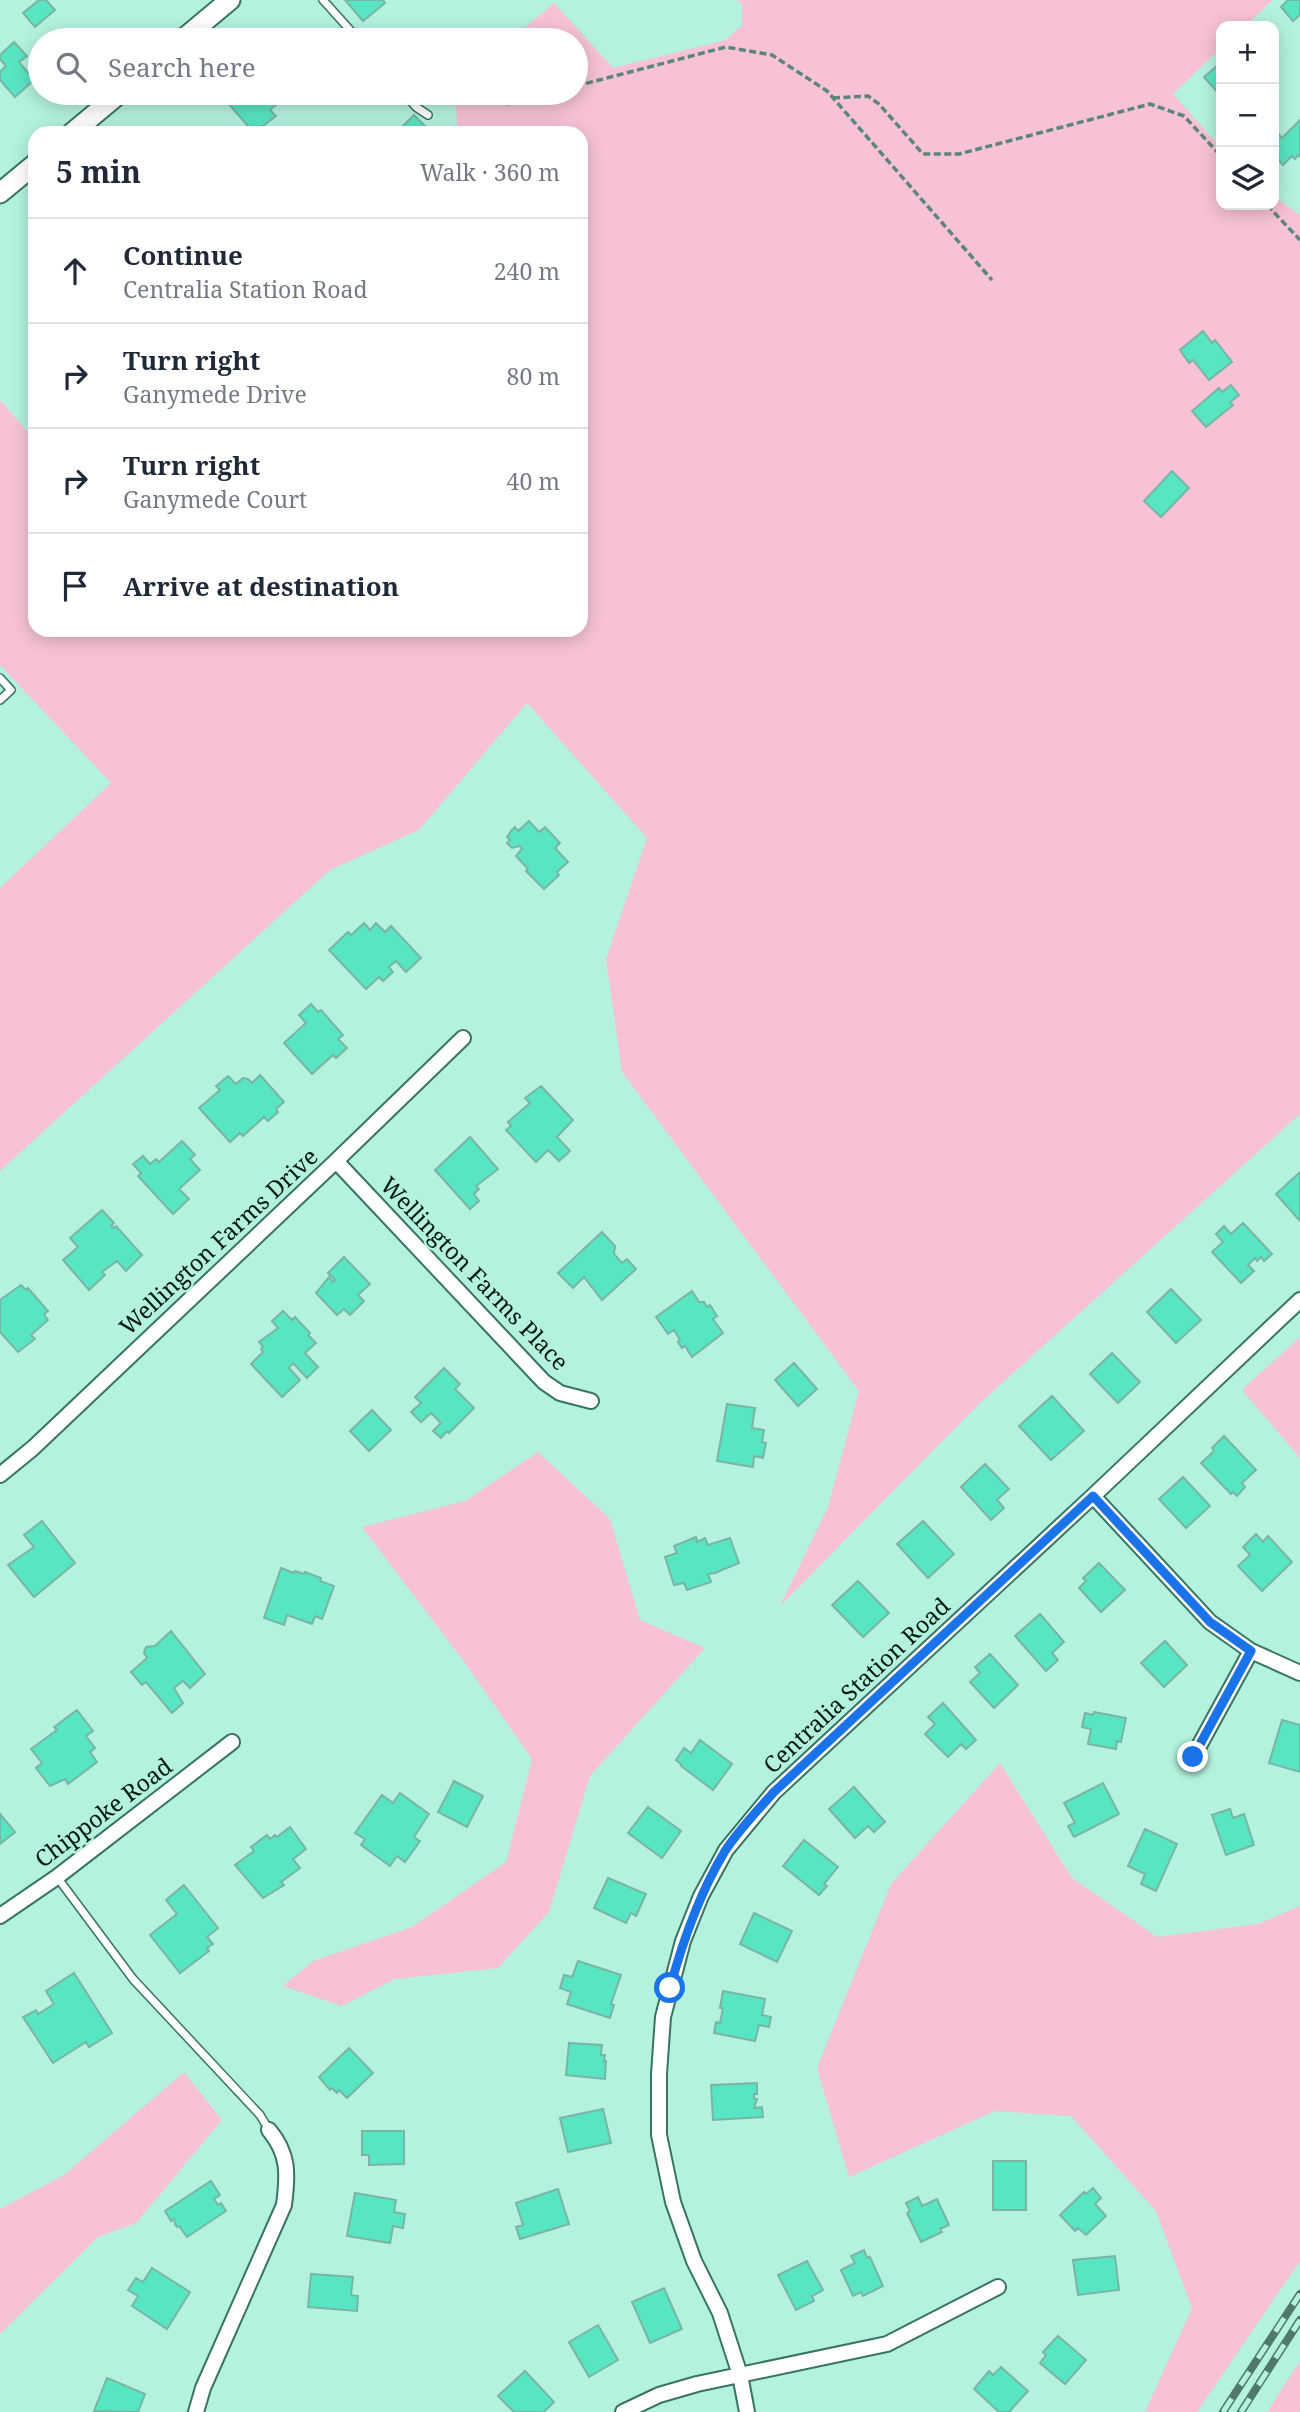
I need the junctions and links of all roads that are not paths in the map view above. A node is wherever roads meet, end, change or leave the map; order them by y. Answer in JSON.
{"nodes":[{"id":1,"x":230,"y":0,"type":"edge"},
{"id":2,"x":323,"y":0,"type":"edge"},
{"id":3,"x":196,"y":28,"type":"edge"},
{"id":4,"x":348,"y":28,"type":"edge"},
{"id":5,"x":106,"y":105,"type":"edge"},
{"id":6,"x":414,"y":105,"type":"edge"},
{"id":7,"x":428,"y":115,"type":"dead end"},
{"id":8,"x":80,"y":126,"type":"edge"},
{"id":9,"x":28,"y":176,"type":"edge"},
{"id":10,"x":0,"y":193,"type":"edge"},
{"id":11,"x":0,"y":678,"type":"edge"},
{"id":12,"x":0,"y":700,"type":"edge"},
{"id":13,"x":463,"y":1038,"type":"dead end"},
{"id":14,"x":337,"y":1161,"type":"junction"},
{"id":15,"x":1300,"y":1300,"type":"edge"},
{"id":16,"x":591,"y":1401,"type":"dead end"},
{"id":17,"x":0,"y":1475,"type":"edge"},
{"id":18,"x":1093,"y":1496,"type":"junction"},
{"id":19,"x":1251,"y":1651,"type":"junction"},
{"id":20,"x":1300,"y":1673,"type":"edge"},
{"id":21,"x":232,"y":1742,"type":"dead end"},
{"id":22,"x":1193,"y":1757,"type":"dead end"},
{"id":23,"x":57,"y":1877,"type":"junction"},
{"id":24,"x":0,"y":1916,"type":"edge"},
{"id":25,"x":269,"y":2130,"type":"joint"},
{"id":26,"x":998,"y":2287,"type":"dead end"},
{"id":27,"x":740,"y":2375,"type":"junction"},
{"id":28,"x":196,"y":2412,"type":"edge"},
{"id":29,"x":623,"y":2412,"type":"edge"},
{"id":30,"x":747,"y":2412,"type":"edge"}],
"edges":[{"from":1,"to":3,"type":"street"},
{"from":2,"to":4,"type":"lane"},
{"from":5,"to":8,"type":"street"},
{"from":6,"to":7,"type":"lane"},
{"from":9,"to":10,"type":"street"},
{"from":11,"to":12,"type":"lane"},
{"from":13,"to":14,"type":"street","name":"Wellington Farms Drive"},
{"from":14,"to":16,"type":"street","name":"Wellington Farms Place"},
{"from":14,"to":17,"type":"street","name":"Wellington Farms Drive"},
{"from":15,"to":18,"type":"street","name":"Centralia Station Road"},
{"from":18,"to":19,"type":"street"},
{"from":18,"to":27,"type":"street","name":"Centralia Station Road"},
{"from":19,"to":20,"type":"street"},
{"from":19,"to":22,"type":"street"},
{"from":21,"to":23,"type":"street","name":"Chippoke Road"},
{"from":23,"to":24,"type":"street","name":"Chippoke Road"},
{"from":23,"to":25,"type":"lane"},
{"from":25,"to":28,"type":"street"},
{"from":26,"to":27,"type":"street"},
{"from":27,"to":29,"type":"street"},
{"from":27,"to":30,"type":"street","name":"Centralia Station Road"}]}
